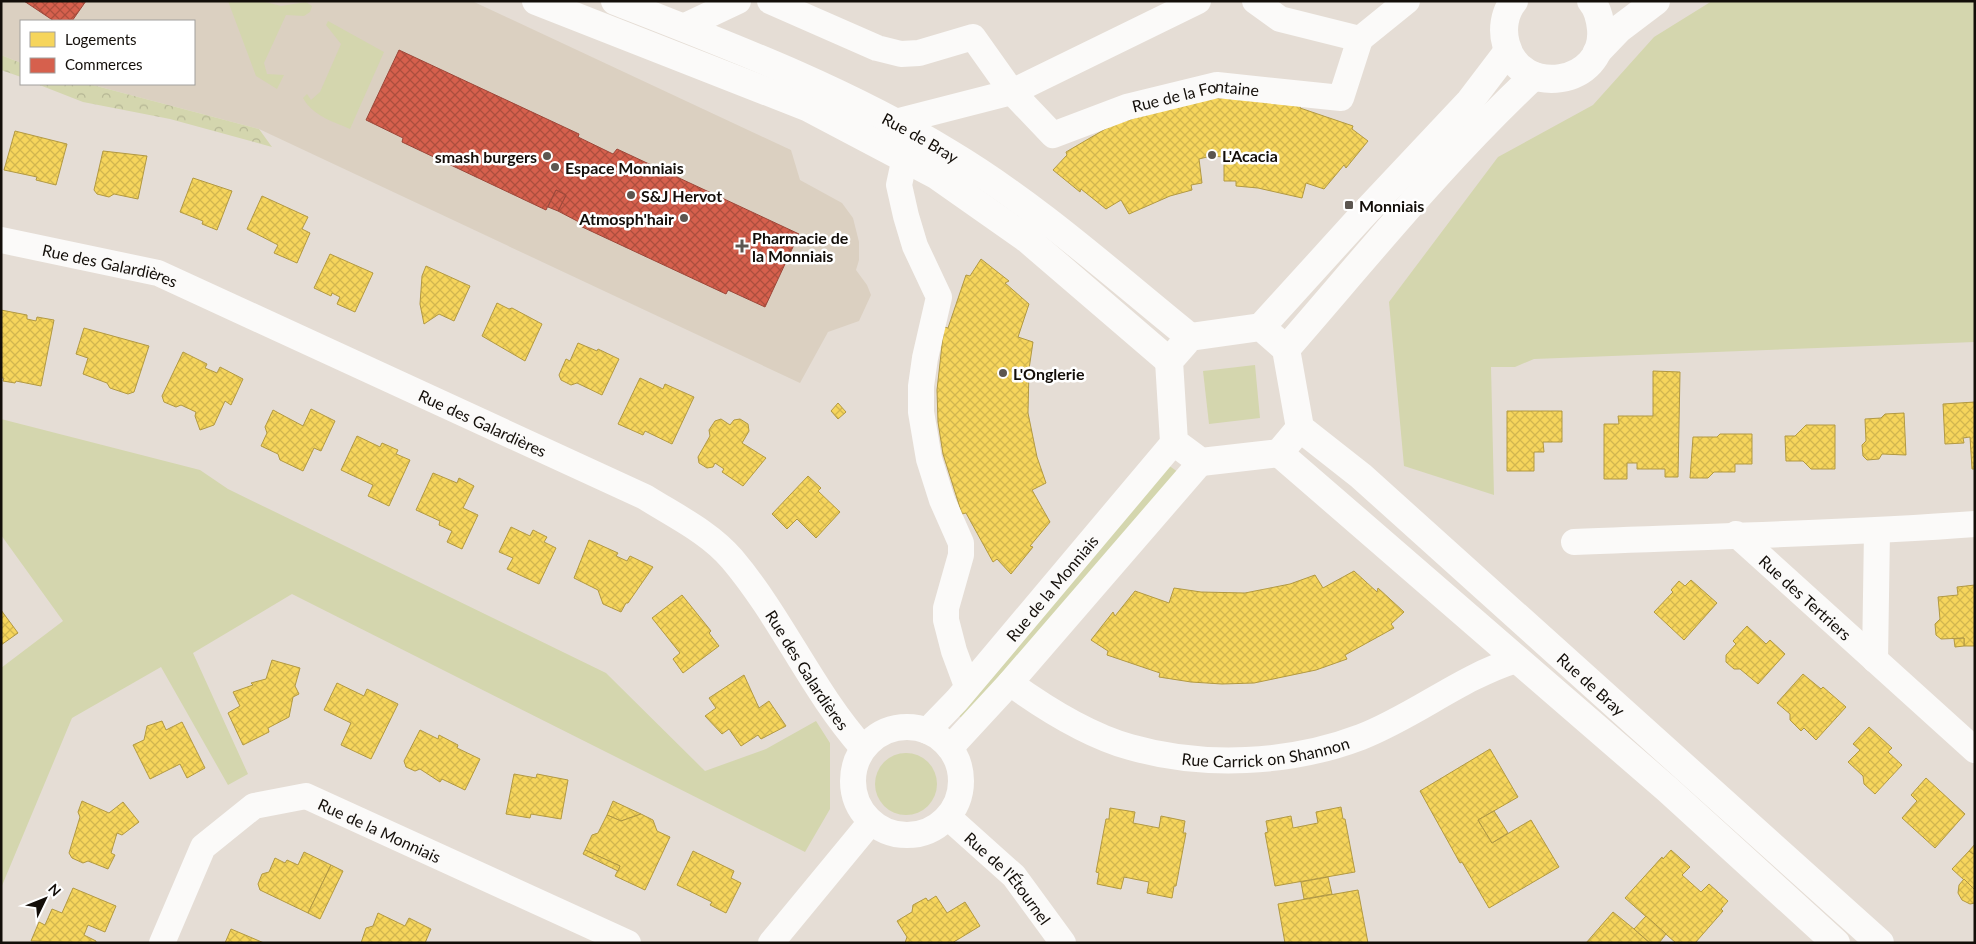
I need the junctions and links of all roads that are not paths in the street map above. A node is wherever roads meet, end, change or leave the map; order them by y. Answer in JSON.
{"nodes":[{"id":1,"x":536,"y":1,"type":"edge"},
{"id":2,"x":615,"y":1,"type":"edge"},
{"id":3,"x":738,"y":1,"type":"edge"},
{"id":4,"x":770,"y":1,"type":"edge"},
{"id":5,"x":1255,"y":1,"type":"edge"},
{"id":6,"x":1407,"y":1,"type":"edge"},
{"id":7,"x":1514,"y":1,"type":"edge"},
{"id":8,"x":1591,"y":1,"type":"edge"},
{"id":9,"x":1656,"y":1,"type":"edge"},
{"id":10,"x":1187,"y":3,"type":"edge"},
{"id":11,"x":683,"y":27,"type":"junction"},
{"id":12,"x":1360,"y":39,"type":"junction"},
{"id":13,"x":1508,"y":51,"type":"junction"},
{"id":14,"x":1597,"y":52,"type":"junction"},
{"id":15,"x":1534,"y":76,"type":"junction"},
{"id":16,"x":1012,"y":92,"type":"junction"},
{"id":17,"x":895,"y":122,"type":"junction"},
{"id":18,"x":905,"y":157,"type":"junction"},
{"id":19,"x":1,"y":240,"type":"edge"},
{"id":20,"x":1261,"y":327,"type":"junction"},
{"id":21,"x":1190,"y":337,"type":"junction"},
{"id":22,"x":1286,"y":349,"type":"junction"},
{"id":23,"x":1169,"y":360,"type":"junction"},
{"id":24,"x":1300,"y":428,"type":"junction"},
{"id":25,"x":1174,"y":442,"type":"junction"},
{"id":26,"x":1279,"y":453,"type":"junction"},
{"id":27,"x":1200,"y":462,"type":"junction"},
{"id":28,"x":1975,"y":524,"type":"edge"},
{"id":29,"x":1877,"y":531,"type":"junction"},
{"id":30,"x":1736,"y":534,"type":"junction"},
{"id":31,"x":1574,"y":542,"type":"dead end"},
{"id":32,"x":1516,"y":660,"type":"junction"},
{"id":33,"x":1875,"y":660,"type":"junction"},
{"id":34,"x":1010,"y":684,"type":"junction"},
{"id":35,"x":968,"y":686,"type":"junction"},
{"id":36,"x":927,"y":731,"type":"junction"},
{"id":37,"x":864,"y":748,"type":"junction"},
{"id":38,"x":950,"y":748,"type":"junction"},
{"id":39,"x":1975,"y":750,"type":"edge"},
{"id":40,"x":948,"y":818,"type":"junction"},
{"id":41,"x":870,"y":823,"type":"junction"},
{"id":42,"x":162,"y":943,"type":"edge"},
{"id":43,"x":628,"y":943,"type":"edge"},
{"id":44,"x":771,"y":943,"type":"edge"},
{"id":45,"x":1063,"y":943,"type":"edge"},
{"id":46,"x":1836,"y":943,"type":"edge"},
{"id":47,"x":1880,"y":943,"type":"edge"}],
"edges":[{"from":1,"to":18,"type":"street","name":"Rue de Bray"},
{"from":2,"to":11,"type":"street","name":"Rue de Bray"},
{"from":3,"to":11,"type":"street"},
{"from":4,"to":16,"type":"street"},
{"from":5,"to":12,"type":"street"},
{"from":6,"to":12,"type":"street"},
{"from":7,"to":13,"type":"street"},
{"from":8,"to":14,"type":"street"},
{"from":9,"to":14,"type":"street"},
{"from":10,"to":16,"type":"street"},
{"from":11,"to":17,"type":"street","name":"Rue de Bray"},
{"from":12,"to":16,"type":"street","name":"Rue de la Fontaine"},
{"from":13,"to":15,"type":"street"},
{"from":13,"to":20,"type":"street"},
{"from":14,"to":15,"type":"street"},
{"from":15,"to":22,"type":"street"},
{"from":16,"to":17,"type":"street"},
{"from":17,"to":21,"type":"street","name":"Rue de Bray"},
{"from":18,"to":23,"type":"street","name":"Rue de Bray"},
{"from":18,"to":35,"type":"street","name":"Rue de Bray"},
{"from":19,"to":37,"type":"street","name":"Rue des Galardières"},
{"from":20,"to":21,"type":"street"},
{"from":20,"to":22,"type":"street"},
{"from":21,"to":23,"type":"street"},
{"from":22,"to":24,"type":"street"},
{"from":23,"to":25,"type":"street"},
{"from":24,"to":26,"type":"street"},
{"from":24,"to":47,"type":"street","name":"Rue de Bray"},
{"from":25,"to":27,"type":"street"},
{"from":25,"to":35,"type":"street","name":"Rue de la Monniais"},
{"from":26,"to":27,"type":"street"},
{"from":26,"to":32,"type":"street","name":"Rue de Bray"},
{"from":27,"to":34,"type":"street","name":"Rue de la Monniais"},
{"from":28,"to":29,"type":"street","name":"Rue des Tertriers"},
{"from":29,"to":30,"type":"street","name":"Rue des Tertriers"},
{"from":29,"to":33,"type":"street","name":"Rue des Tertriers"},
{"from":30,"to":31,"type":"street","name":"Rue des Tertriers"},
{"from":30,"to":33,"type":"street","name":"Rue des Tertriers"},
{"from":32,"to":34,"type":"street","name":"Rue Carrick on Shannon"},
{"from":32,"to":46,"type":"street","name":"Rue de Bray"},
{"from":33,"to":39,"type":"street","name":"Rue des Tertriers"},
{"from":34,"to":38,"type":"street","name":"Rue de la Monniais"},
{"from":35,"to":36,"type":"street","name":"Rue de la Monniais"},
{"from":36,"to":37,"type":"street"},
{"from":36,"to":38,"type":"street"},
{"from":37,"to":41,"type":"street"},
{"from":38,"to":40,"type":"street"},
{"from":40,"to":41,"type":"street"},
{"from":40,"to":45,"type":"street","name":"Rue de l'Étournel"},
{"from":41,"to":44,"type":"street"},
{"from":42,"to":43,"type":"street","name":"Rue de la Monniais"}]}
